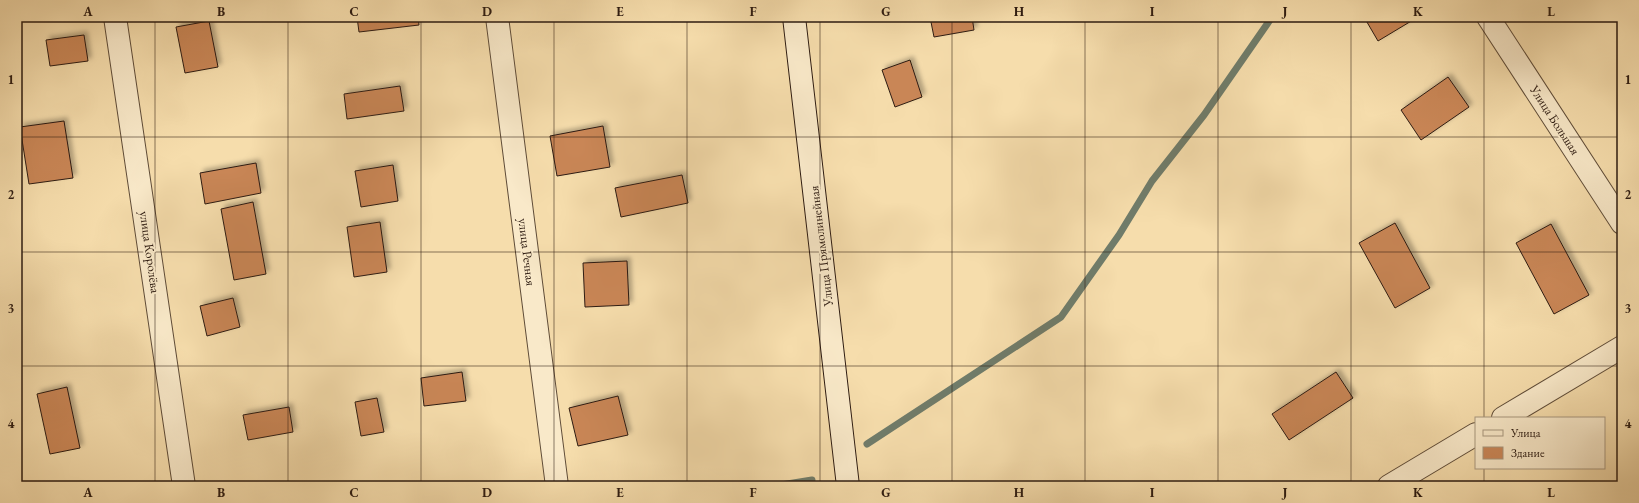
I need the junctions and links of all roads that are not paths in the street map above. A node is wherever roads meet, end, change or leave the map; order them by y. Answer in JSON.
{"nodes":[{"id":1,"x":115,"y":17,"type":"edge"},
{"id":2,"x":497,"y":17,"type":"edge"},
{"id":3,"x":794,"y":17,"type":"edge"},
{"id":4,"x":1488,"y":17,"type":"edge"},
{"id":5,"x":1622,"y":223,"type":"edge"},
{"id":6,"x":1622,"y":347,"type":"edge"},
{"id":7,"x":1505,"y":417,"type":"edge"},
{"id":8,"x":1475,"y":435,"type":"edge"},
{"id":9,"x":847,"y":481,"type":"edge"},
{"id":10,"x":184,"y":486,"type":"edge"},
{"id":11,"x":557,"y":486,"type":"edge"},
{"id":12,"x":1389,"y":486,"type":"edge"}],
"edges":[{"from":1,"to":10,"type":"street","name":"улица Королёва"},
{"from":2,"to":11,"type":"street","name":"улица Речная"},
{"from":3,"to":9,"type":"street","name":"Улица Прямолинейная"},
{"from":4,"to":5,"type":"street","name":"Улица Большая"},
{"from":6,"to":7,"type":"street"},
{"from":8,"to":12,"type":"street"}]}
